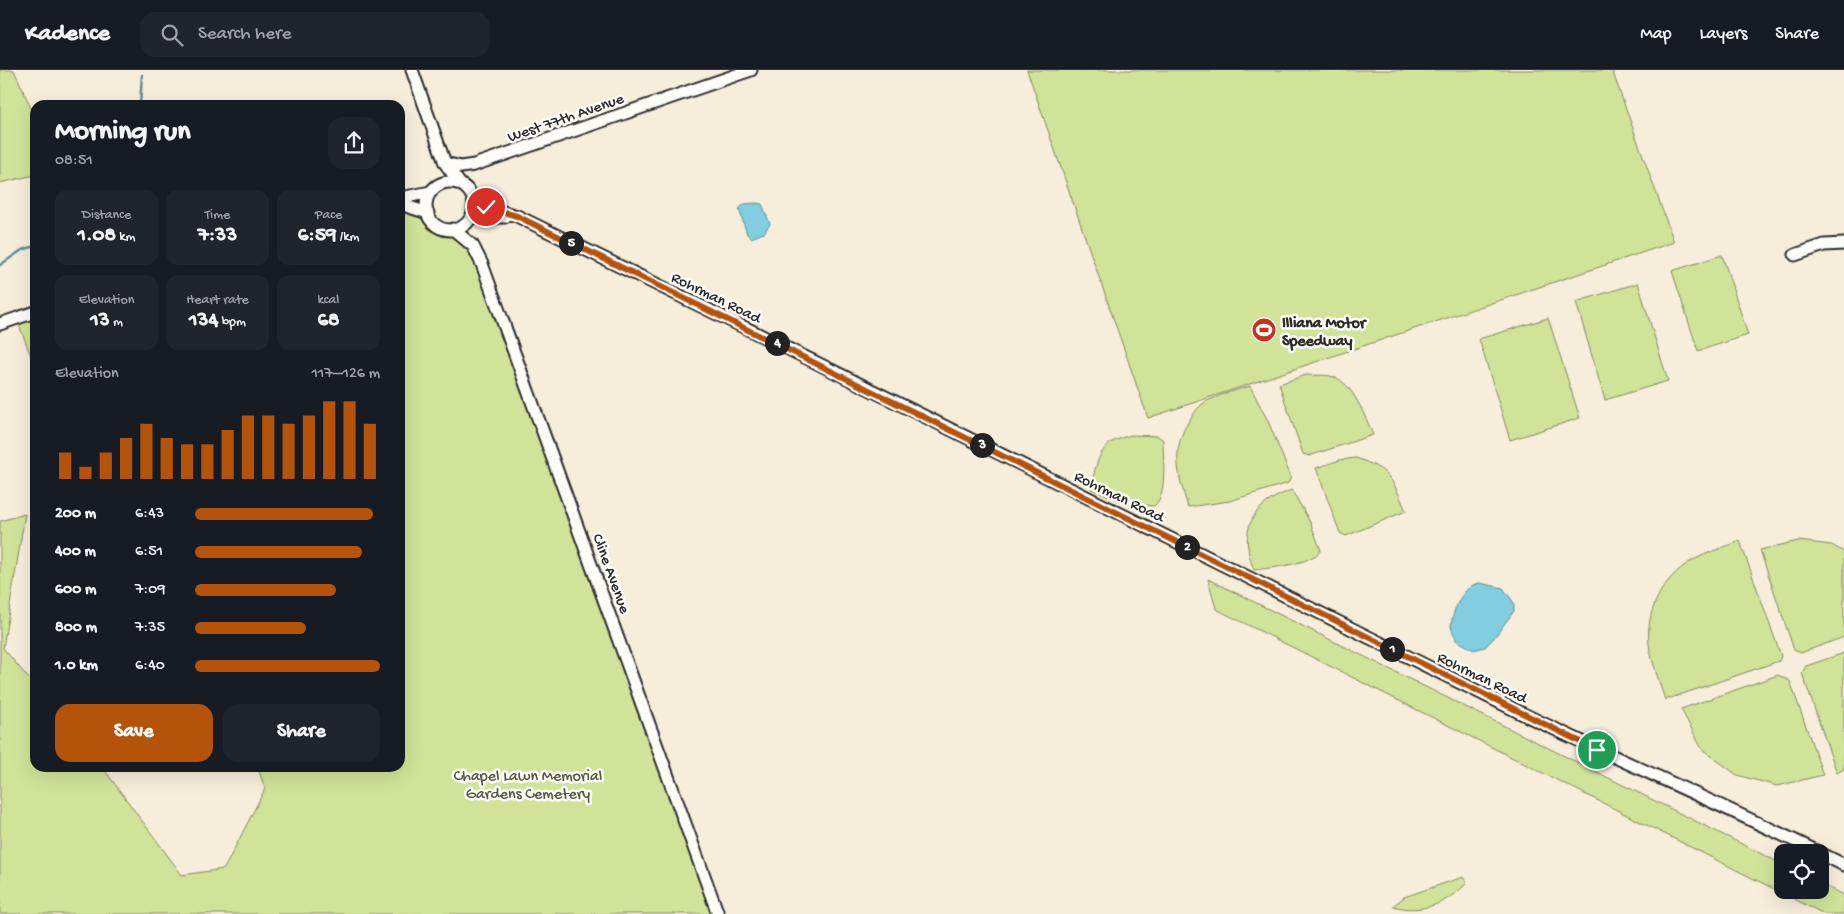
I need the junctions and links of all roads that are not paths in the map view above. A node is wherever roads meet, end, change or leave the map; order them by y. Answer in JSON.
{"nodes":[{"id":1,"x":412,"y":70,"type":"edge"},
{"id":2,"x":751,"y":70,"type":"edge"},
{"id":3,"x":445,"y":163,"type":"junction"},
{"id":4,"x":474,"y":164,"type":"junction"},
{"id":5,"x":461,"y":184,"type":"junction"},
{"id":6,"x":432,"y":190,"type":"junction"},
{"id":7,"x":405,"y":197,"type":"edge"},
{"id":8,"x":474,"y":200,"type":"junction"},
{"id":9,"x":405,"y":206,"type":"edge"},
{"id":10,"x":428,"y":213,"type":"junction"},
{"id":11,"x":517,"y":216,"type":"junction"},
{"id":12,"x":471,"y":217,"type":"junction"},
{"id":13,"x":453,"y":229,"type":"junction"},
{"id":14,"x":1844,"y":244,"type":"edge"},
{"id":15,"x":473,"y":246,"type":"junction"},
{"id":16,"x":1795,"y":256,"type":"dead end"},
{"id":17,"x":30,"y":314,"type":"edge"},
{"id":18,"x":1,"y":324,"type":"edge"},
{"id":19,"x":1801,"y":844,"type":"edge"},
{"id":20,"x":1829,"y":858,"type":"edge"},
{"id":21,"x":1844,"y":865,"type":"edge"},
{"id":22,"x":718,"y":914,"type":"edge"}],
"edges":[{"from":1,"to":3,"type":"street"},
{"from":2,"to":4,"type":"street","name":"West 77th Avenue"},
{"from":3,"to":4,"type":"street","name":"West 77th Avenue"},
{"from":3,"to":5,"type":"street"},
{"from":3,"to":6,"type":"street"},
{"from":4,"to":5,"type":"street"},
{"from":5,"to":6,"type":"street"},
{"from":5,"to":8,"type":"street"},
{"from":6,"to":7,"type":"street"},
{"from":6,"to":10,"type":"street"},
{"from":8,"to":11,"type":"street","name":"Rohrman Road"},
{"from":8,"to":12,"type":"street"},
{"from":9,"to":10,"type":"street"},
{"from":10,"to":13,"type":"street"},
{"from":11,"to":12,"type":"street","name":"Rohrman Road"},
{"from":11,"to":19,"type":"street","name":"Rohrman Road"},
{"from":12,"to":13,"type":"street"},
{"from":12,"to":15,"type":"street","name":"Cline Avenue"},
{"from":13,"to":15,"type":"street","name":"Cline Avenue"},
{"from":14,"to":16,"type":"street"},
{"from":15,"to":22,"type":"street","name":"Cline Avenue"},
{"from":17,"to":18,"type":"street"},
{"from":20,"to":21,"type":"street","name":"Rohrman Road"}]}
